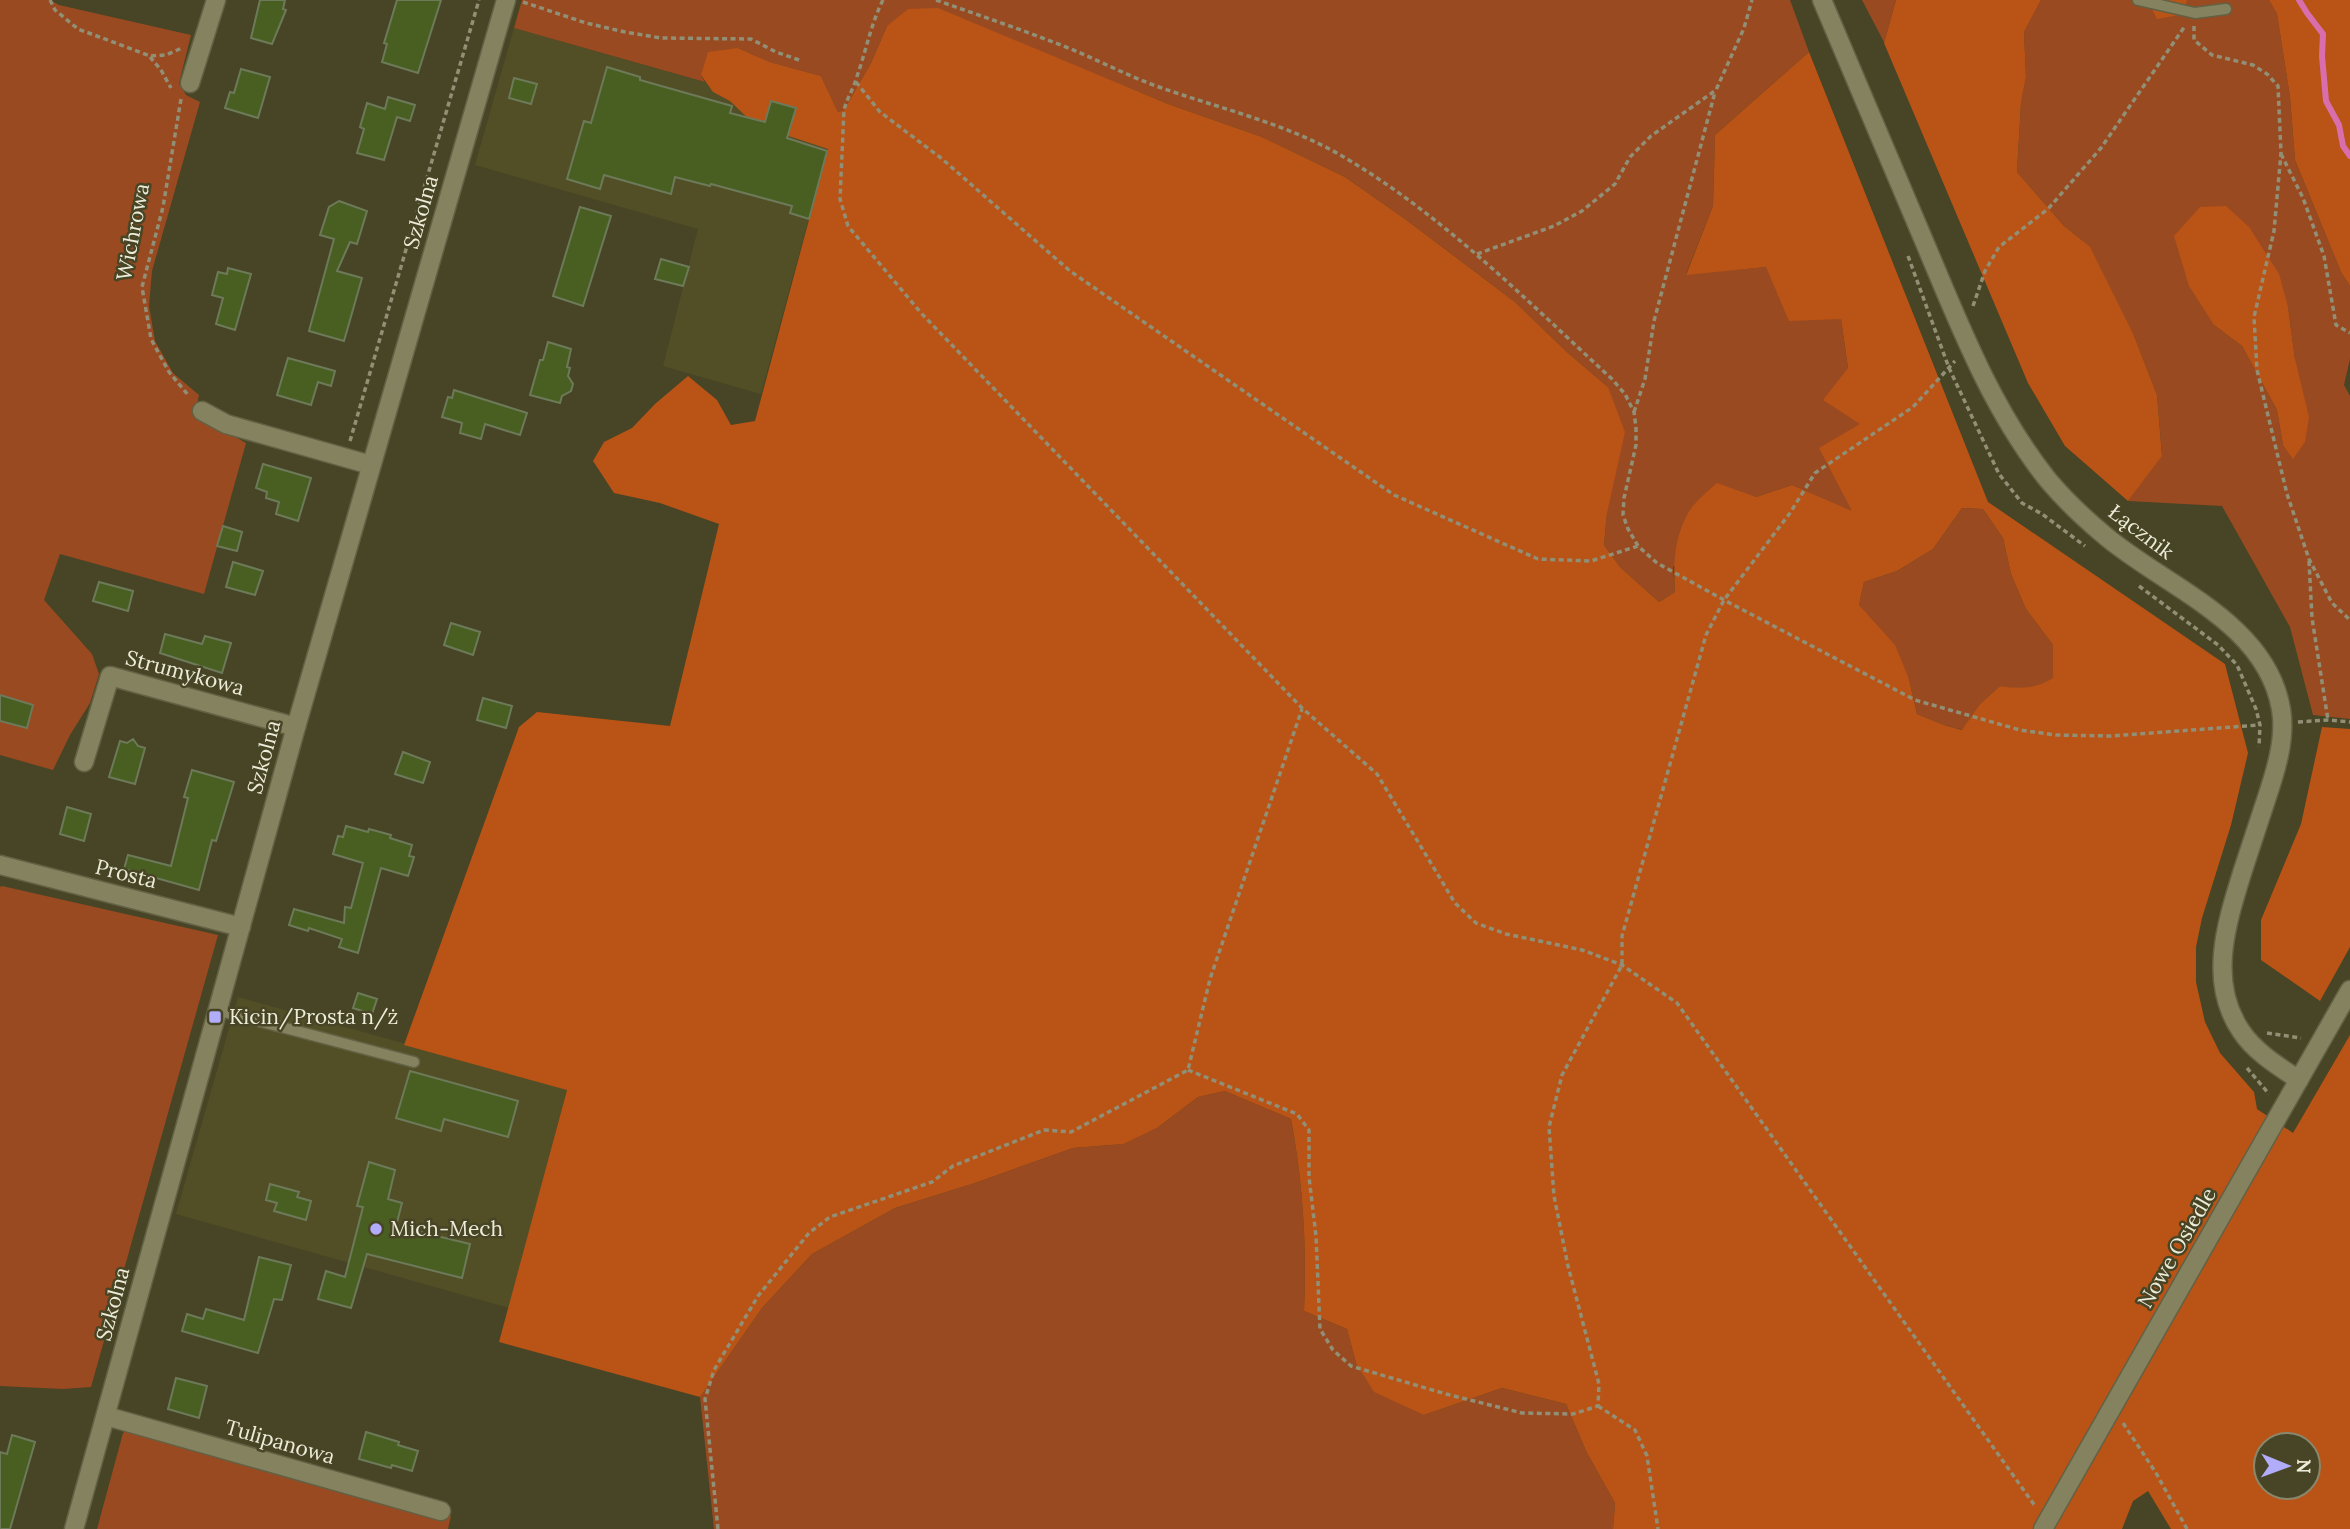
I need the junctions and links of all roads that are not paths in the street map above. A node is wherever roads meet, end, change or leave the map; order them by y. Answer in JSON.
{"nodes":[{"id":1,"x":216,"y":0,"type":"edge"},
{"id":2,"x":506,"y":0,"type":"edge"},
{"id":3,"x":1822,"y":0,"type":"edge"},
{"id":4,"x":2138,"y":0,"type":"edge"},
{"id":5,"x":2226,"y":9,"type":"dead end"},
{"id":6,"x":190,"y":83,"type":"road end"},
{"id":7,"x":202,"y":411,"type":"road end"},
{"id":8,"x":371,"y":465,"type":"junction"},
{"id":9,"x":296,"y":727,"type":"junction"},
{"id":10,"x":84,"y":762,"type":"dead end"},
{"id":11,"x":0,"y":865,"type":"edge"},
{"id":12,"x":241,"y":927,"type":"junction"},
{"id":13,"x":2350,"y":990,"type":"edge"},
{"id":14,"x":217,"y":1010,"type":"junction"},
{"id":15,"x":414,"y":1062,"type":"dead end"},
{"id":16,"x":2299,"y":1080,"type":"junction"},
{"id":17,"x":106,"y":1416,"type":"junction"},
{"id":18,"x":441,"y":1511,"type":"dead end"},
{"id":19,"x":2047,"y":1524,"type":"edge"},
{"id":20,"x":74,"y":1529,"type":"edge"}],
"edges":[{"from":1,"to":6,"type":"street"},
{"from":2,"to":8,"type":"street","name":"Szkolna"},
{"from":3,"to":16,"type":"street","name":"Łącznik"},
{"from":4,"to":5,"type":"lane"},
{"from":7,"to":8,"type":"street"},
{"from":8,"to":9,"type":"street","name":"Szkolna"},
{"from":9,"to":10,"type":"street","name":"Strumykowa"},
{"from":9,"to":12,"type":"street","name":"Szkolna"},
{"from":11,"to":12,"type":"street","name":"Prosta"},
{"from":12,"to":14,"type":"street","name":"Szkolna"},
{"from":13,"to":16,"type":"street","name":"Nowe Osiedle"},
{"from":14,"to":15,"type":"lane"},
{"from":14,"to":17,"type":"street","name":"Szkolna"},
{"from":16,"to":19,"type":"street","name":"Nowe Osiedle"},
{"from":17,"to":18,"type":"street","name":"Tulipanowa"},
{"from":17,"to":20,"type":"street","name":"Szkolna"}]}
